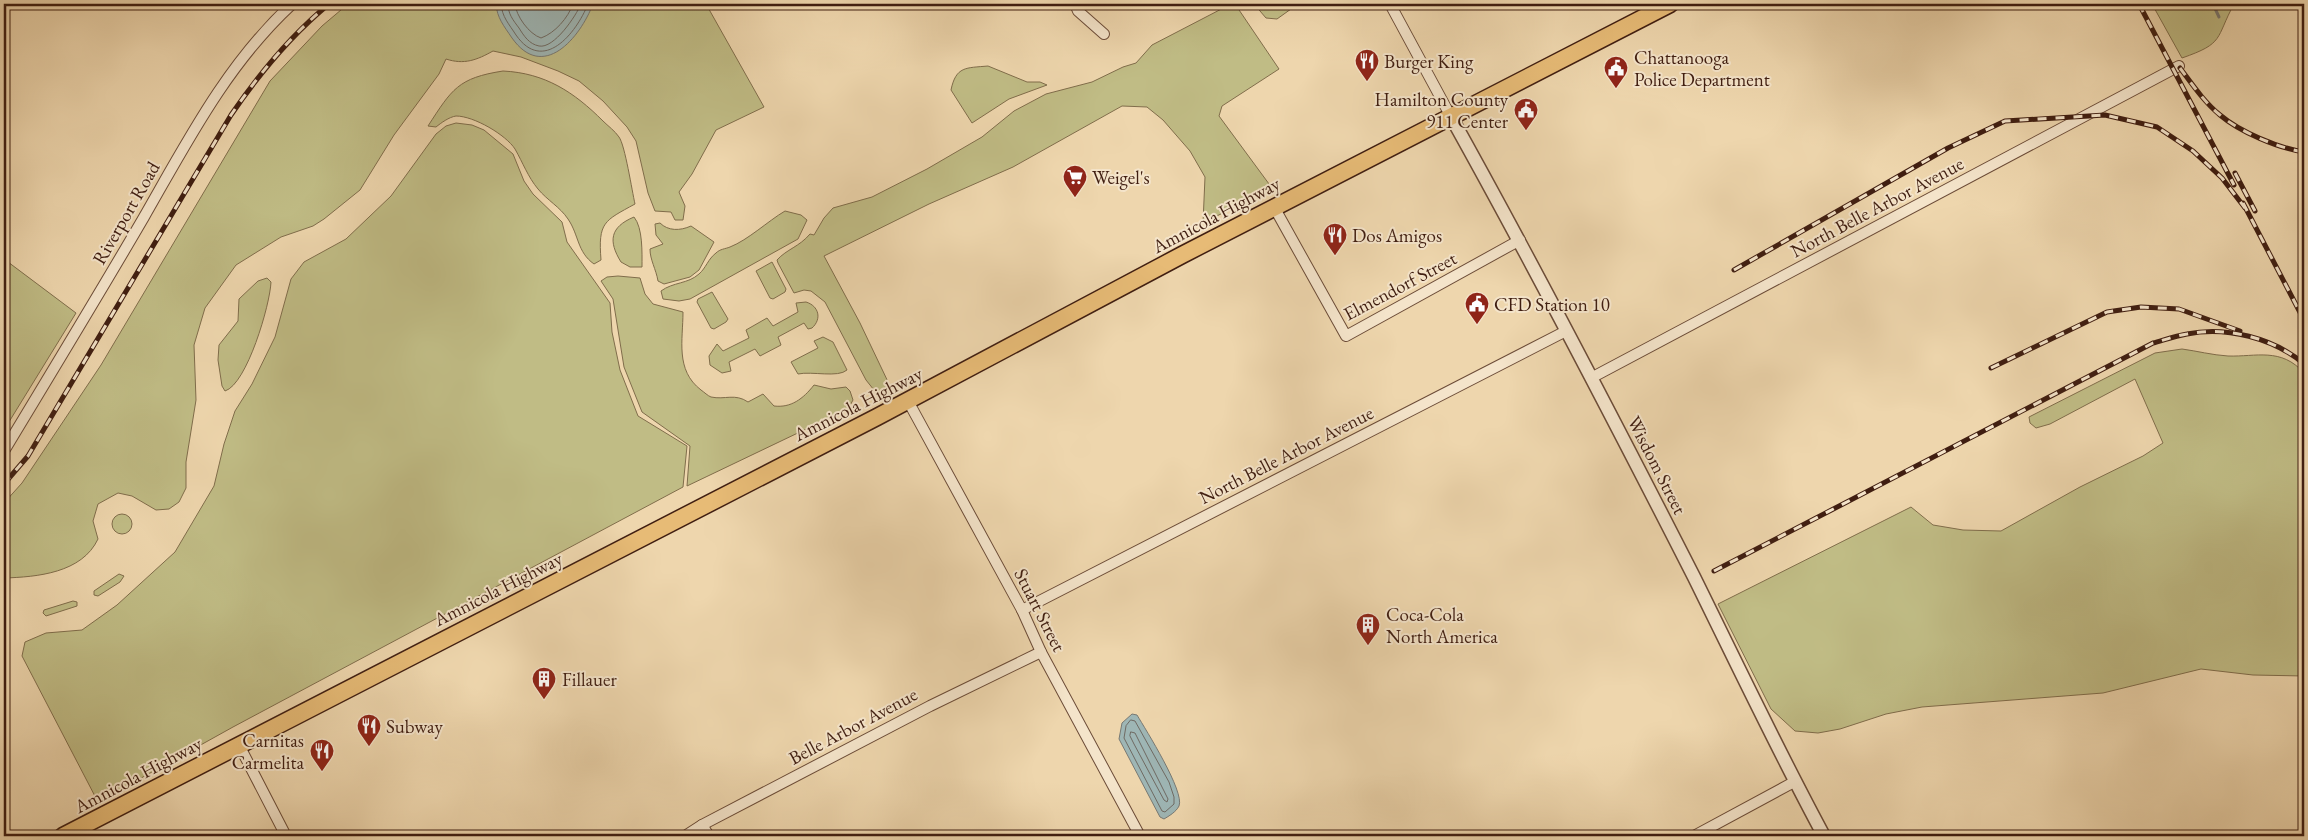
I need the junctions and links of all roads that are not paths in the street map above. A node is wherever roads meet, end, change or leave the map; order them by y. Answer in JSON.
{"nodes":[{"id":1,"x":292,"y":4,"type":"edge"},
{"id":2,"x":1075,"y":4,"type":"edge"},
{"id":3,"x":1390,"y":4,"type":"edge"},
{"id":4,"x":1670,"y":4,"type":"edge"},
{"id":5,"x":1104,"y":34,"type":"dead end"},
{"id":6,"x":2179,"y":66,"type":"dead end"},
{"id":7,"x":1450,"y":116,"type":"junction"},
{"id":8,"x":1274,"y":207,"type":"junction"},
{"id":9,"x":1520,"y":240,"type":"junction"},
{"id":10,"x":1566,"y":331,"type":"junction"},
{"id":11,"x":1591,"y":378,"type":"junction"},
{"id":12,"x":908,"y":401,"type":"junction"},
{"id":13,"x":4,"y":450,"type":"edge"},
{"id":14,"x":1022,"y":610,"type":"junction"},
{"id":15,"x":1040,"y":652,"type":"junction"},
{"id":16,"x":239,"y":745,"type":"junction"},
{"id":17,"x":1794,"y":782,"type":"junction"},
{"id":18,"x":702,"y":825,"type":"junction"},
{"id":19,"x":63,"y":836,"type":"edge"},
{"id":20,"x":286,"y":836,"type":"edge"},
{"id":21,"x":685,"y":836,"type":"edge"},
{"id":22,"x":709,"y":836,"type":"edge"},
{"id":23,"x":1140,"y":836,"type":"edge"},
{"id":24,"x":1694,"y":836,"type":"edge"},
{"id":25,"x":1824,"y":836,"type":"edge"}],
"edges":[{"from":1,"to":13,"type":"street","name":"Riverport Road"},
{"from":2,"to":5,"type":"street"},
{"from":3,"to":7,"type":"street"},
{"from":4,"to":7,"type":"main road","name":"Amnicola Highway"},
{"from":6,"to":11,"type":"street","name":"North Belle Arbor Avenue"},
{"from":7,"to":8,"type":"main road","name":"Amnicola Highway"},
{"from":7,"to":9,"type":"street","name":"Wisdom Street"},
{"from":8,"to":9,"type":"street","name":"Elmendorf Street"},
{"from":8,"to":12,"type":"main road","name":"Amnicola Highway"},
{"from":9,"to":10,"type":"street","name":"Wisdom Street"},
{"from":10,"to":11,"type":"street","name":"Wisdom Street"},
{"from":10,"to":14,"type":"street","name":"North Belle Arbor Avenue"},
{"from":11,"to":17,"type":"street","name":"Wisdom Street"},
{"from":12,"to":14,"type":"street","name":"Stuart Street"},
{"from":12,"to":16,"type":"main road","name":"Amnicola Highway"},
{"from":14,"to":15,"type":"street","name":"Stuart Street"},
{"from":15,"to":18,"type":"street","name":"Belle Arbor Avenue"},
{"from":15,"to":23,"type":"street","name":"Stuart Street"},
{"from":16,"to":19,"type":"main road","name":"Amnicola Highway"},
{"from":16,"to":20,"type":"street"},
{"from":17,"to":24,"type":"street"},
{"from":17,"to":25,"type":"street","name":"Wisdom Street"},
{"from":18,"to":21,"type":"street","name":"Belle Arbor Avenue"},
{"from":18,"to":22,"type":"street"}]}
